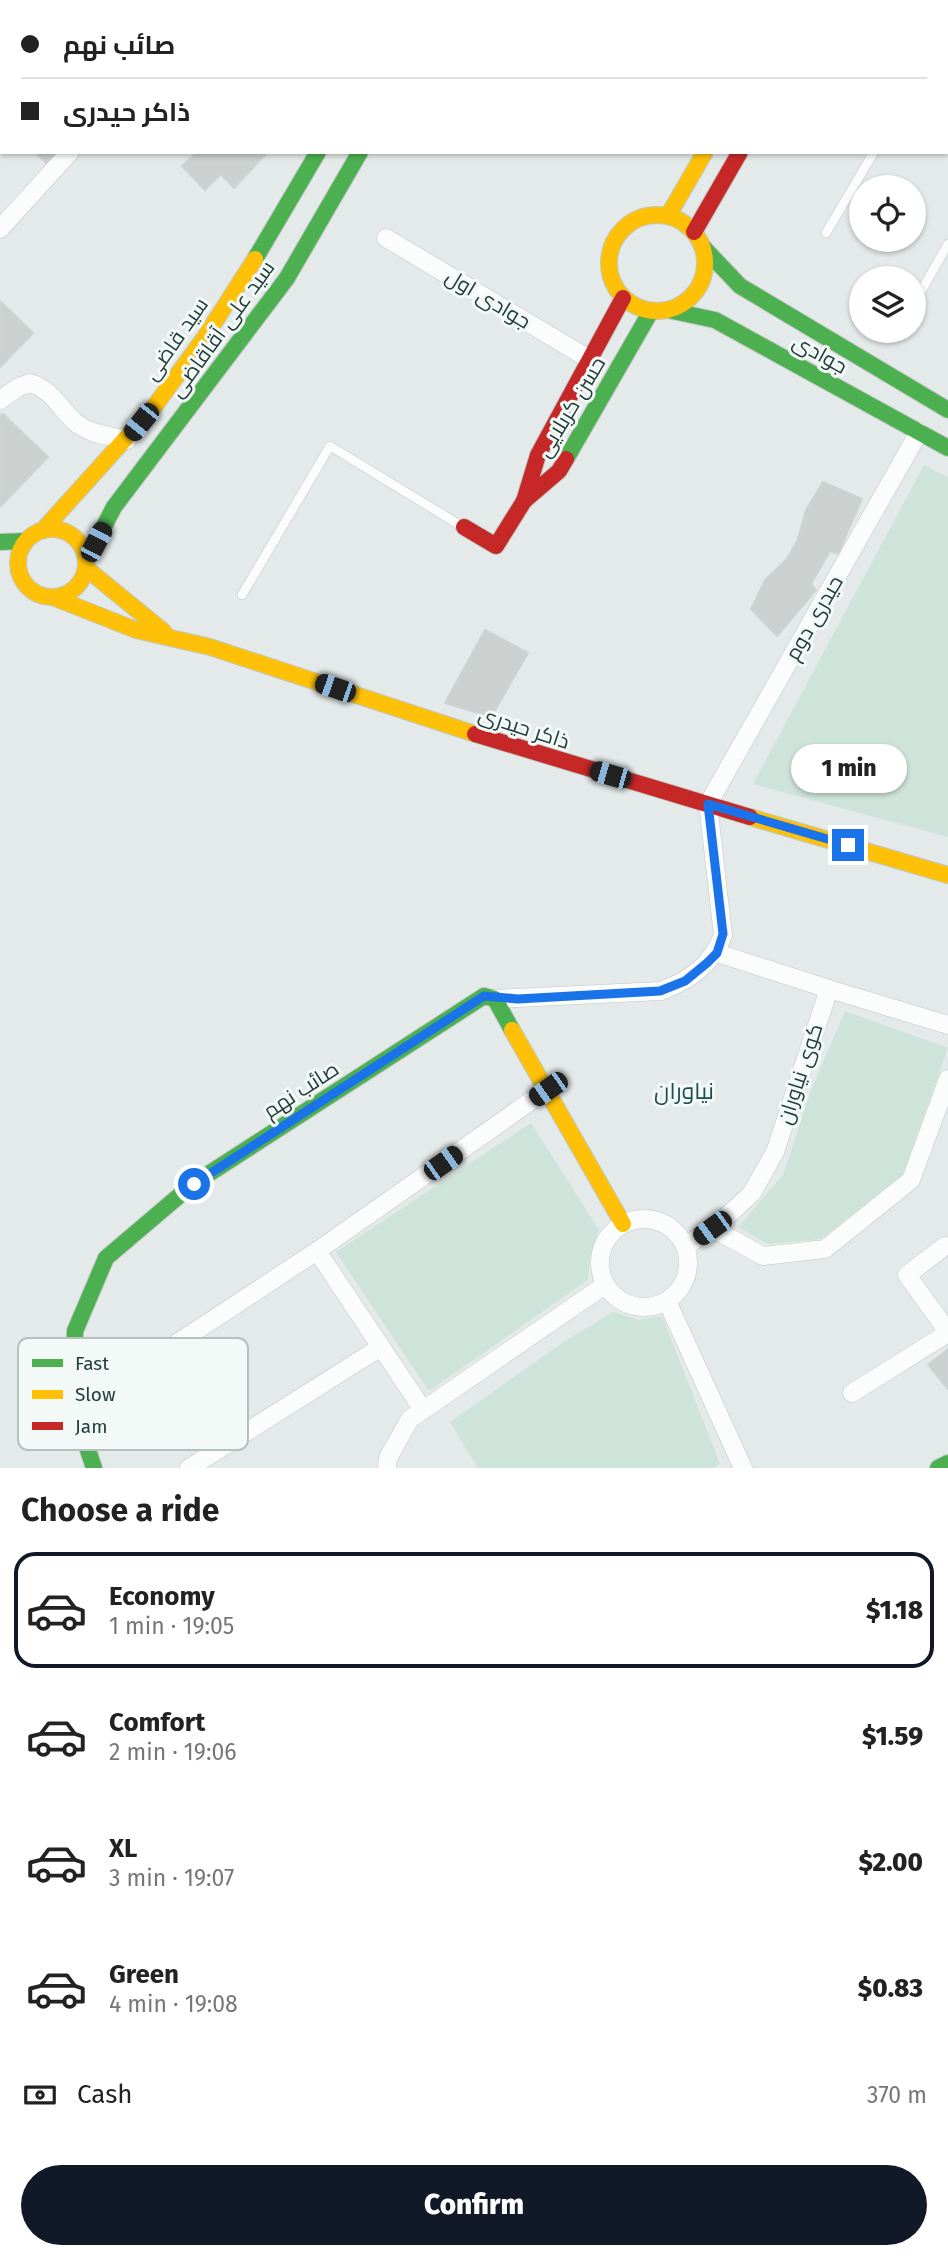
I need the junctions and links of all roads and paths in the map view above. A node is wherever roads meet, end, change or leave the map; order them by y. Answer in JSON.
{"nodes":[{"id":1,"x":67,"y":154,"type":"edge"},
{"id":2,"x":317,"y":154,"type":"edge"},
{"id":3,"x":359,"y":154,"type":"edge"},
{"id":4,"x":700,"y":154,"type":"edge"},
{"id":5,"x":739,"y":154,"type":"edge"},
{"id":6,"x":873,"y":154,"type":"edge"},
{"id":7,"x":668,"y":216,"type":"junction"},
{"id":8,"x":0,"y":229,"type":"edge"},
{"id":9,"x":826,"y":233,"type":"dead end"},
{"id":10,"x":386,"y":238,"type":"dead end"},
{"id":11,"x":698,"y":239,"type":"junction"},
{"id":12,"x":948,"y":244,"type":"edge"},
{"id":13,"x":926,"y":282,"type":"edge"},
{"id":14,"x":623,"y":298,"type":"junction"},
{"id":15,"x":659,"y":311,"type":"junction"},
{"id":16,"x":589,"y":359,"type":"junction"},
{"id":17,"x":0,"y":400,"type":"edge"},
{"id":18,"x":931,"y":416,"type":"edge"},
{"id":19,"x":127,"y":440,"type":"junction"},
{"id":20,"x":948,"y":448,"type":"edge"},
{"id":21,"x":149,"y":459,"type":"junction"},
{"id":22,"x":524,"y":501,"type":"junction"},
{"id":23,"x":464,"y":527,"type":"joint"},
{"id":24,"x":43,"y":530,"type":"junction"},
{"id":25,"x":26,"y":541,"type":"junction"},
{"id":26,"x":0,"y":542,"type":"edge"},
{"id":27,"x":87,"y":564,"type":"junction"},
{"id":28,"x":9,"y":584,"type":"dead end"},
{"id":29,"x":28,"y":588,"type":"junction"},
{"id":30,"x":242,"y":595,"type":"dead end"},
{"id":31,"x":55,"y":598,"type":"junction"},
{"id":32,"x":170,"y":637,"type":"junction"},
{"id":33,"x":708,"y":804,"type":"junction"},
{"id":34,"x":948,"y":875,"type":"edge"},
{"id":35,"x":717,"y":953,"type":"junction"},
{"id":36,"x":829,"y":989,"type":"junction"},
{"id":37,"x":495,"y":999,"type":"junction"},
{"id":38,"x":948,"y":1025,"type":"edge"},
{"id":39,"x":948,"y":1079,"type":"edge"},
{"id":40,"x":548,"y":1089,"type":"junction"},
{"id":41,"x":623,"y":1224,"type":"junction"},
{"id":42,"x":712,"y":1228,"type":"junction"},
{"id":43,"x":945,"y":1246,"type":"dead end"},
{"id":44,"x":685,"y":1247,"type":"junction"},
{"id":45,"x":317,"y":1251,"type":"junction"},
{"id":46,"x":605,"y":1285,"type":"junction"},
{"id":47,"x":667,"y":1301,"type":"junction"},
{"id":48,"x":948,"y":1332,"type":"edge"},
{"id":49,"x":75,"y":1338,"type":"edge"},
{"id":50,"x":185,"y":1338,"type":"edge"},
{"id":51,"x":381,"y":1347,"type":"junction"},
{"id":52,"x":852,"y":1393,"type":"dead end"},
{"id":53,"x":423,"y":1410,"type":"junction"},
{"id":54,"x":248,"y":1431,"type":"edge"},
{"id":55,"x":88,"y":1450,"type":"edge"},
{"id":56,"x":218,"y":1450,"type":"edge"},
{"id":57,"x":948,"y":1463,"type":"edge"},
{"id":58,"x":94,"y":1468,"type":"edge"},
{"id":59,"x":189,"y":1468,"type":"edge"},
{"id":60,"x":387,"y":1468,"type":"edge"},
{"id":61,"x":743,"y":1468,"type":"edge"},
{"id":62,"x":938,"y":1468,"type":"edge"}],
"edges":[{"from":1,"to":8,"type":"street"},
{"from":2,"to":19,"type":"street","name":"سید قاضی"},
{"from":3,"to":21,"type":"street","name":"سید علی آقاقاضی"},
{"from":4,"to":7,"type":"street"},
{"from":5,"to":11,"type":"street"},
{"from":6,"to":9,"type":"lane"},
{"from":7,"to":11,"type":"street"},
{"from":7,"to":14,"type":"street"},
{"from":10,"to":16,"type":"street","name":"جوادی اول"},
{"from":11,"to":15,"type":"street"},
{"from":11,"to":18,"type":"street","name":"جوادی"},
{"from":12,"to":13,"type":"lane"},
{"from":14,"to":15,"type":"street"},
{"from":14,"to":16,"type":"street","name":"حسن کربلایی"},
{"from":15,"to":18,"type":"street","name":"جوادی"},
{"from":15,"to":22,"type":"street","name":"حسن کربلایی"},
{"from":16,"to":22,"type":"street","name":"حسن کربلایی"},
{"from":17,"to":19,"type":"street"},
{"from":18,"to":20,"type":"street","name":"جوادی"},
{"from":18,"to":33,"type":"street","name":"حیدری دوم"},
{"from":19,"to":21,"type":"street"},
{"from":19,"to":24,"type":"street","name":"سید قاضی"},
{"from":21,"to":27,"type":"street","name":"سید علی آقاقاضی"},
{"from":22,"to":23,"type":"street"},
{"from":23,"to":30,"type":"lane"},
{"from":24,"to":25,"type":"street"},
{"from":24,"to":27,"type":"street"},
{"from":25,"to":26,"type":"street"},
{"from":25,"to":29,"type":"street"},
{"from":27,"to":31,"type":"street"},
{"from":27,"to":32,"type":"street"},
{"from":28,"to":29,"type":"street"},
{"from":29,"to":31,"type":"street"},
{"from":31,"to":32,"type":"street","name":"ذاکر حیدری"},
{"from":32,"to":33,"type":"street","name":"ذاکر حیدری"},
{"from":33,"to":34,"type":"street","name":"ذاکر حیدری"},
{"from":33,"to":35,"type":"street"},
{"from":35,"to":36,"type":"street"},
{"from":35,"to":37,"type":"street"},
{"from":36,"to":38,"type":"street"},
{"from":36,"to":42,"type":"street","name":"کوی نیاوران"},
{"from":37,"to":40,"type":"street"},
{"from":37,"to":49,"type":"street","name":"صائب نهم"},
{"from":39,"to":42,"type":"street"},
{"from":40,"to":41,"type":"street"},
{"from":40,"to":45,"type":"street"},
{"from":41,"to":44,"type":"street"},
{"from":41,"to":46,"type":"street"},
{"from":42,"to":44,"type":"street","name":"کوی نیاوران"},
{"from":43,"to":48,"type":"street"},
{"from":44,"to":47,"type":"street"},
{"from":45,"to":50,"type":"street"},
{"from":45,"to":51,"type":"street"},
{"from":46,"to":47,"type":"street"},
{"from":46,"to":53,"type":"street"},
{"from":47,"to":61,"type":"street"},
{"from":48,"to":52,"type":"street"},
{"from":51,"to":53,"type":"street"},
{"from":51,"to":54,"type":"street"},
{"from":53,"to":60,"type":"street"},
{"from":55,"to":58,"type":"street","name":"صائب نهم"},
{"from":56,"to":59,"type":"street"},
{"from":57,"to":62,"type":"street"}]}
